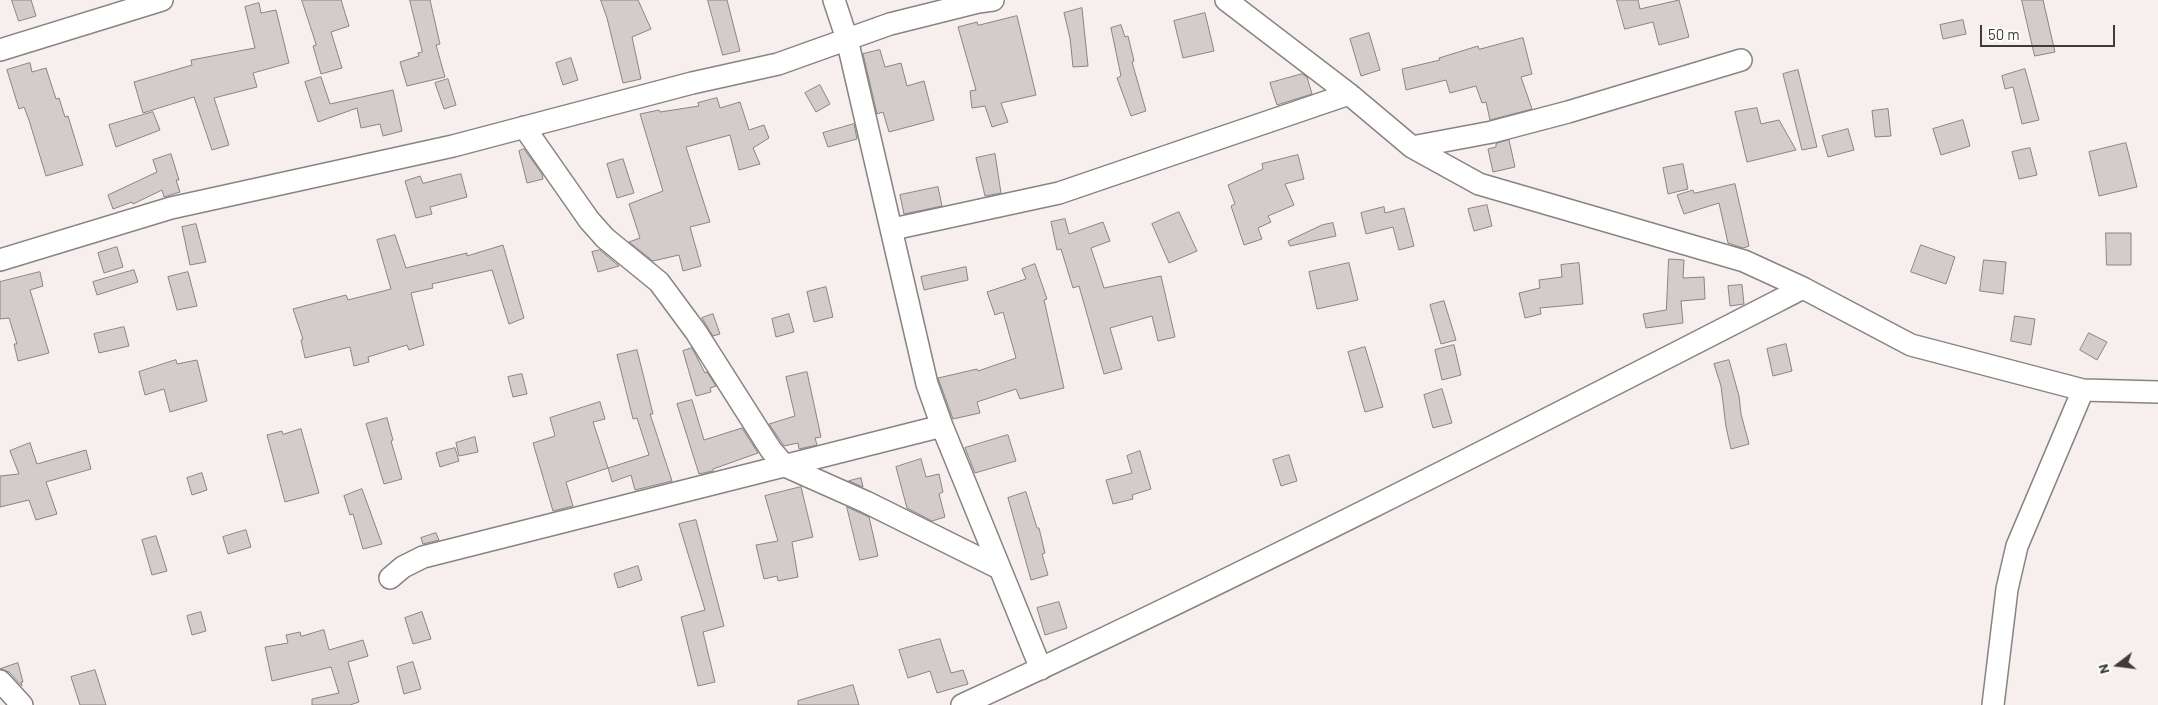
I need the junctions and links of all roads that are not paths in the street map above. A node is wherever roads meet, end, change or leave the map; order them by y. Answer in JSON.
{"nodes":[{"id":1,"x":834,"y":0,"type":"edge"},
{"id":2,"x":993,"y":0,"type":"edge"},
{"id":3,"x":1226,"y":0,"type":"edge"},
{"id":4,"x":155,"y":1,"type":"edge"},
{"id":5,"x":847,"y":39,"type":"junction"},
{"id":6,"x":0,"y":50,"type":"edge"},
{"id":7,"x":1741,"y":60,"type":"dead end"},
{"id":8,"x":1350,"y":94,"type":"junction"},
{"id":9,"x":524,"y":127,"type":"junction"},
{"id":10,"x":1412,"y":147,"type":"junction"},
{"id":11,"x":893,"y":229,"type":"junction"},
{"id":12,"x":0,"y":260,"type":"edge"},
{"id":13,"x":1803,"y":288,"type":"junction"},
{"id":14,"x":2083,"y":390,"type":"junction"},
{"id":15,"x":2158,"y":392,"type":"edge"},
{"id":16,"x":942,"y":426,"type":"junction"},
{"id":17,"x":785,"y":466,"type":"junction"},
{"id":18,"x":999,"y":568,"type":"junction"},
{"id":19,"x":390,"y":578,"type":"dead end"},
{"id":20,"x":1041,"y":669,"type":"junction"},
{"id":21,"x":0,"y":681,"type":"edge"},
{"id":22,"x":22,"y":705,"type":"edge"},
{"id":23,"x":962,"y":705,"type":"edge"},
{"id":24,"x":1993,"y":705,"type":"edge"}],
"edges":[{"from":1,"to":5,"type":"street"},
{"from":2,"to":5,"type":"street"},
{"from":3,"to":8,"type":"street"},
{"from":4,"to":6,"type":"street"},
{"from":5,"to":9,"type":"street"},
{"from":5,"to":11,"type":"street"},
{"from":7,"to":10,"type":"street"},
{"from":8,"to":10,"type":"street"},
{"from":8,"to":11,"type":"street"},
{"from":9,"to":12,"type":"street"},
{"from":9,"to":17,"type":"street"},
{"from":10,"to":13,"type":"street"},
{"from":11,"to":16,"type":"street"},
{"from":13,"to":14,"type":"street"},
{"from":13,"to":20,"type":"street"},
{"from":14,"to":15,"type":"street"},
{"from":14,"to":24,"type":"street"},
{"from":16,"to":17,"type":"street"},
{"from":16,"to":18,"type":"street"},
{"from":17,"to":18,"type":"street"},
{"from":17,"to":19,"type":"street"},
{"from":18,"to":20,"type":"street"},
{"from":20,"to":23,"type":"street"},
{"from":21,"to":22,"type":"street"}]}
